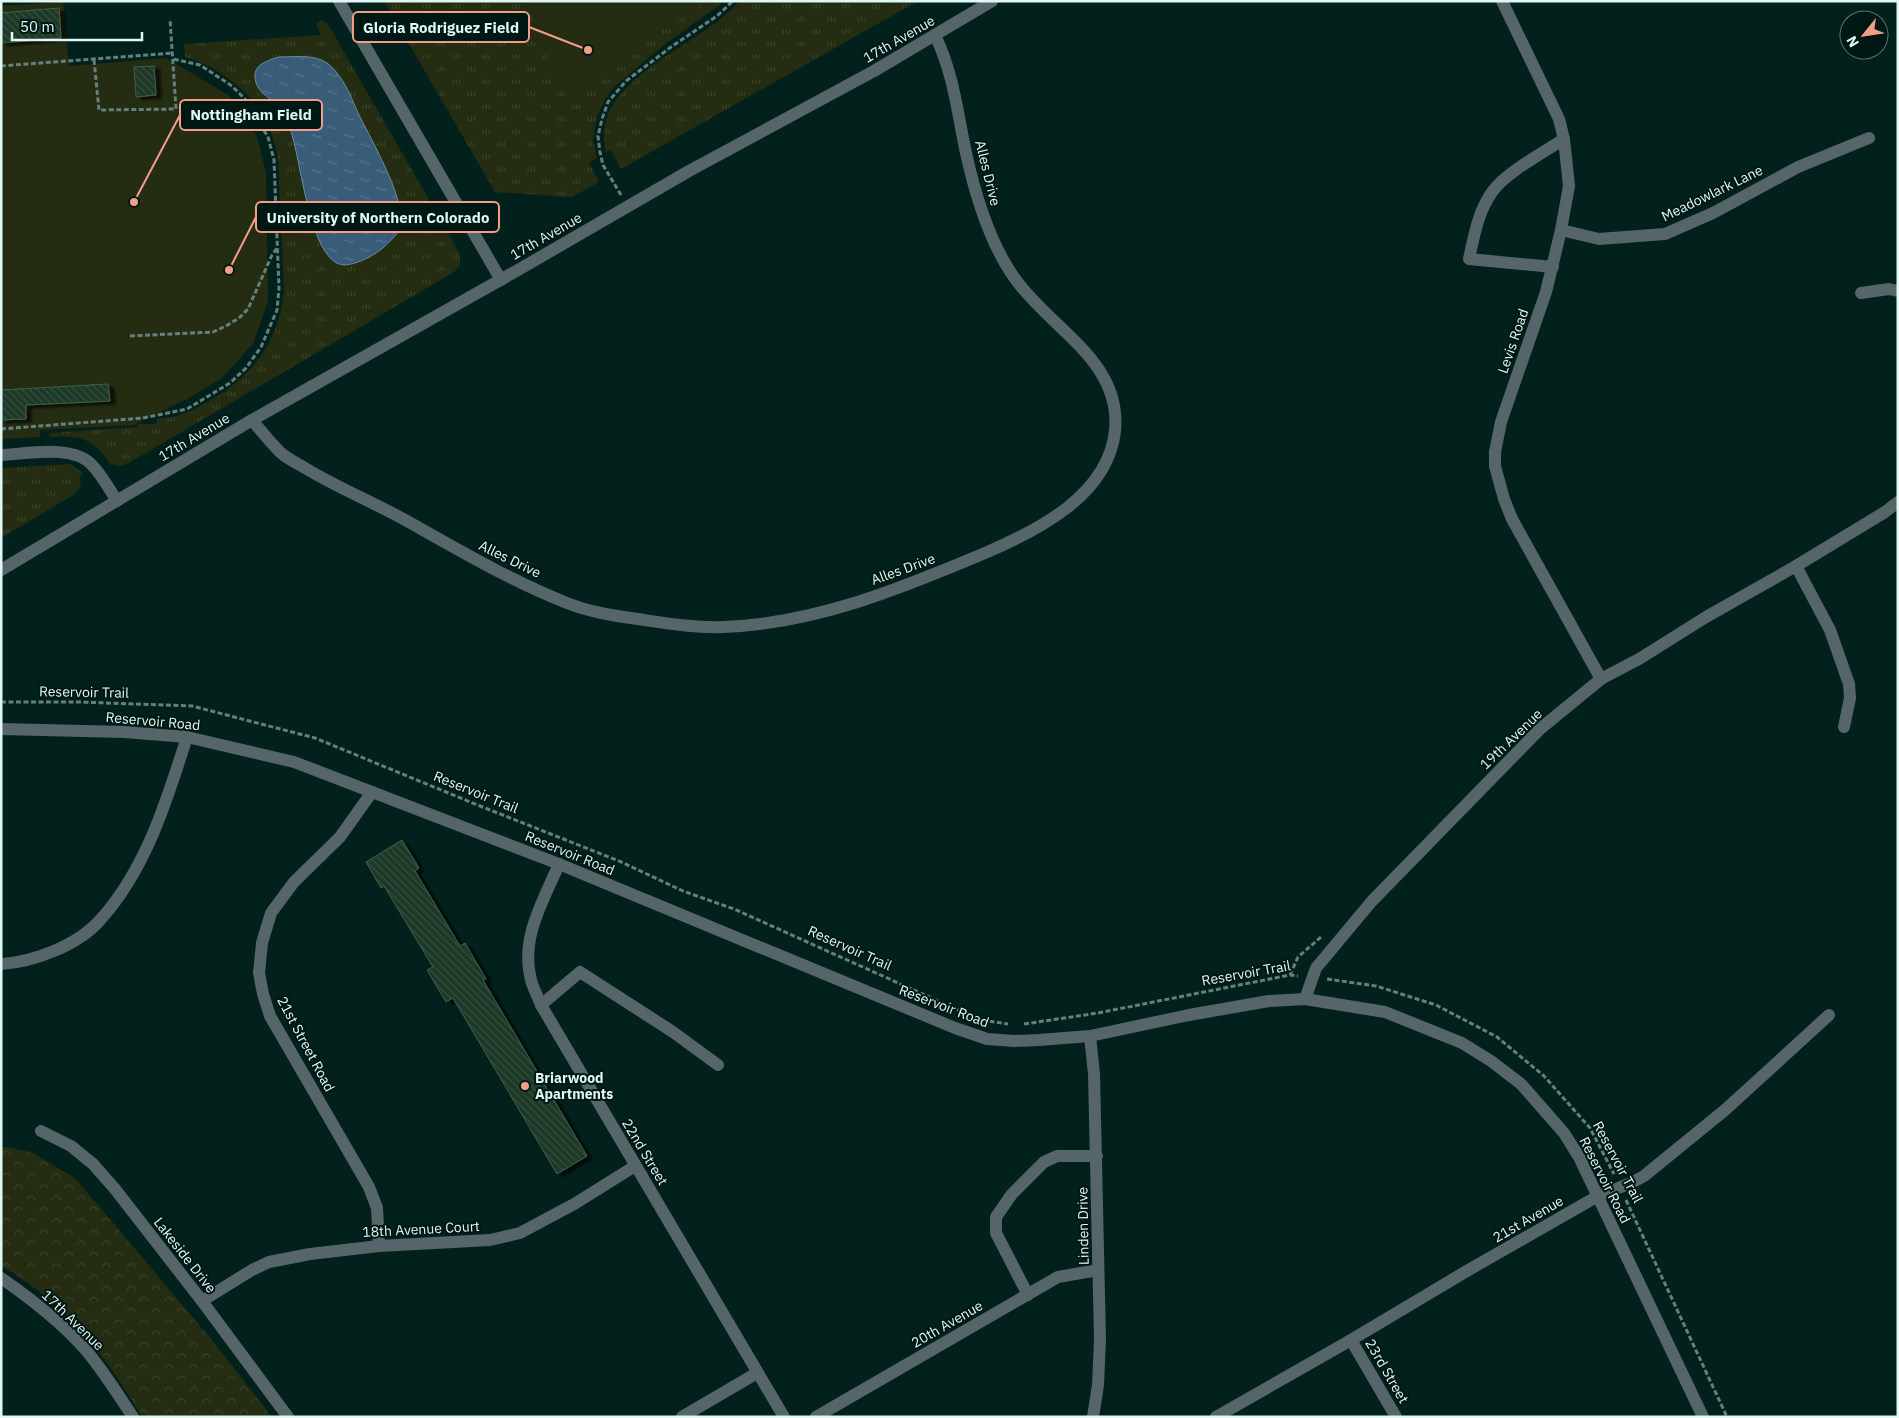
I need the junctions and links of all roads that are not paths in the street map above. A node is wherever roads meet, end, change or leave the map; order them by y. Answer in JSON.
{"nodes":[{"id":1,"x":339,"y":1,"type":"edge"},
{"id":2,"x":992,"y":1,"type":"edge"},
{"id":3,"x":1502,"y":1,"type":"edge"},
{"id":4,"x":935,"y":35,"type":"junction"},
{"id":5,"x":1869,"y":138,"type":"dead end"},
{"id":6,"x":1564,"y":139,"type":"junction"},
{"id":7,"x":1561,"y":230,"type":"junction"},
{"id":8,"x":1553,"y":267,"type":"junction"},
{"id":9,"x":501,"y":280,"type":"junction"},
{"id":10,"x":1898,"y":291,"type":"edge"},
{"id":11,"x":1861,"y":292,"type":"dead end"},
{"id":12,"x":252,"y":420,"type":"junction"},
{"id":13,"x":1,"y":455,"type":"edge"},
{"id":14,"x":117,"y":501,"type":"junction"},
{"id":15,"x":1898,"y":502,"type":"edge"},
{"id":16,"x":1796,"y":566,"type":"junction"},
{"id":17,"x":1,"y":570,"type":"edge"},
{"id":18,"x":1601,"y":679,"type":"junction"},
{"id":19,"x":1844,"y":727,"type":"dead end"},
{"id":20,"x":1,"y":729,"type":"edge"},
{"id":21,"x":187,"y":737,"type":"junction"},
{"id":22,"x":372,"y":792,"type":"junction"},
{"id":23,"x":559,"y":864,"type":"junction"},
{"id":24,"x":1,"y":964,"type":"edge"},
{"id":25,"x":1305,"y":999,"type":"junction"},
{"id":26,"x":541,"y":1005,"type":"junction"},
{"id":27,"x":1829,"y":1014,"type":"dead end"},
{"id":28,"x":1090,"y":1036,"type":"junction"},
{"id":29,"x":718,"y":1065,"type":"dead end"},
{"id":30,"x":40,"y":1131,"type":"dead end"},
{"id":31,"x":1097,"y":1156,"type":"junction"},
{"id":32,"x":635,"y":1166,"type":"junction"},
{"id":33,"x":1598,"y":1196,"type":"junction"},
{"id":34,"x":379,"y":1246,"type":"junction"},
{"id":35,"x":1098,"y":1270,"type":"junction"},
{"id":36,"x":1,"y":1278,"type":"edge"},
{"id":37,"x":1028,"y":1295,"type":"junction"},
{"id":38,"x":202,"y":1301,"type":"junction"},
{"id":39,"x":1351,"y":1340,"type":"junction"},
{"id":40,"x":757,"y":1373,"type":"junction"},
{"id":41,"x":133,"y":1417,"type":"edge"},
{"id":42,"x":288,"y":1417,"type":"edge"},
{"id":43,"x":682,"y":1417,"type":"edge"},
{"id":44,"x":784,"y":1417,"type":"edge"},
{"id":45,"x":816,"y":1417,"type":"edge"},
{"id":46,"x":1093,"y":1417,"type":"edge"},
{"id":47,"x":1216,"y":1417,"type":"edge"},
{"id":48,"x":1396,"y":1417,"type":"edge"},
{"id":49,"x":1703,"y":1417,"type":"edge"}],
"edges":[{"from":1,"to":9,"type":"street"},
{"from":2,"to":4,"type":"street","name":"17th Avenue"},
{"from":3,"to":6,"type":"street","name":"Levis Road"},
{"from":4,"to":9,"type":"street","name":"17th Avenue"},
{"from":4,"to":12,"type":"street","name":"Alles Drive"},
{"from":5,"to":7,"type":"street","name":"Meadowlark Lane"},
{"from":6,"to":7,"type":"street","name":"Levis Road"},
{"from":6,"to":8,"type":"street"},
{"from":7,"to":8,"type":"street","name":"Levis Road"},
{"from":8,"to":18,"type":"street","name":"Levis Road"},
{"from":9,"to":12,"type":"street","name":"17th Avenue"},
{"from":10,"to":11,"type":"street"},
{"from":12,"to":14,"type":"street","name":"17th Avenue"},
{"from":13,"to":14,"type":"street"},
{"from":14,"to":17,"type":"street","name":"17th Avenue"},
{"from":15,"to":16,"type":"street","name":"19th Avenue"},
{"from":16,"to":18,"type":"street","name":"19th Avenue"},
{"from":16,"to":19,"type":"street"},
{"from":18,"to":25,"type":"street","name":"19th Avenue"},
{"from":20,"to":21,"type":"street","name":"Reservoir Road"},
{"from":21,"to":22,"type":"street","name":"Reservoir Road"},
{"from":21,"to":24,"type":"street"},
{"from":22,"to":23,"type":"street","name":"Reservoir Road"},
{"from":22,"to":34,"type":"street","name":"21st Street Road"},
{"from":23,"to":26,"type":"street","name":"22nd Street"},
{"from":23,"to":28,"type":"street","name":"Reservoir Road"},
{"from":25,"to":28,"type":"street","name":"Reservoir Road"},
{"from":25,"to":33,"type":"street","name":"Reservoir Road"},
{"from":26,"to":29,"type":"street"},
{"from":26,"to":32,"type":"street","name":"22nd Street"},
{"from":27,"to":33,"type":"street","name":"21st Avenue"},
{"from":28,"to":31,"type":"street","name":"Linden Drive"},
{"from":30,"to":38,"type":"street","name":"Lakeside Drive"},
{"from":31,"to":35,"type":"street","name":"Linden Drive"},
{"from":31,"to":37,"type":"street"},
{"from":32,"to":34,"type":"street","name":"18th Avenue Court"},
{"from":32,"to":40,"type":"street","name":"22nd Street"},
{"from":33,"to":39,"type":"street","name":"21st Avenue"},
{"from":33,"to":49,"type":"street","name":"Reservoir Road"},
{"from":34,"to":38,"type":"street","name":"18th Avenue Court"},
{"from":35,"to":37,"type":"street","name":"20th Avenue"},
{"from":35,"to":46,"type":"street","name":"Linden Drive"},
{"from":36,"to":41,"type":"street","name":"17th Avenue"},
{"from":37,"to":45,"type":"street","name":"20th Avenue"},
{"from":38,"to":42,"type":"street","name":"Lakeside Drive"},
{"from":39,"to":47,"type":"street","name":"21st Avenue"},
{"from":39,"to":48,"type":"street","name":"23rd Street"},
{"from":40,"to":43,"type":"street"},
{"from":40,"to":44,"type":"street","name":"22nd Street"}]}
